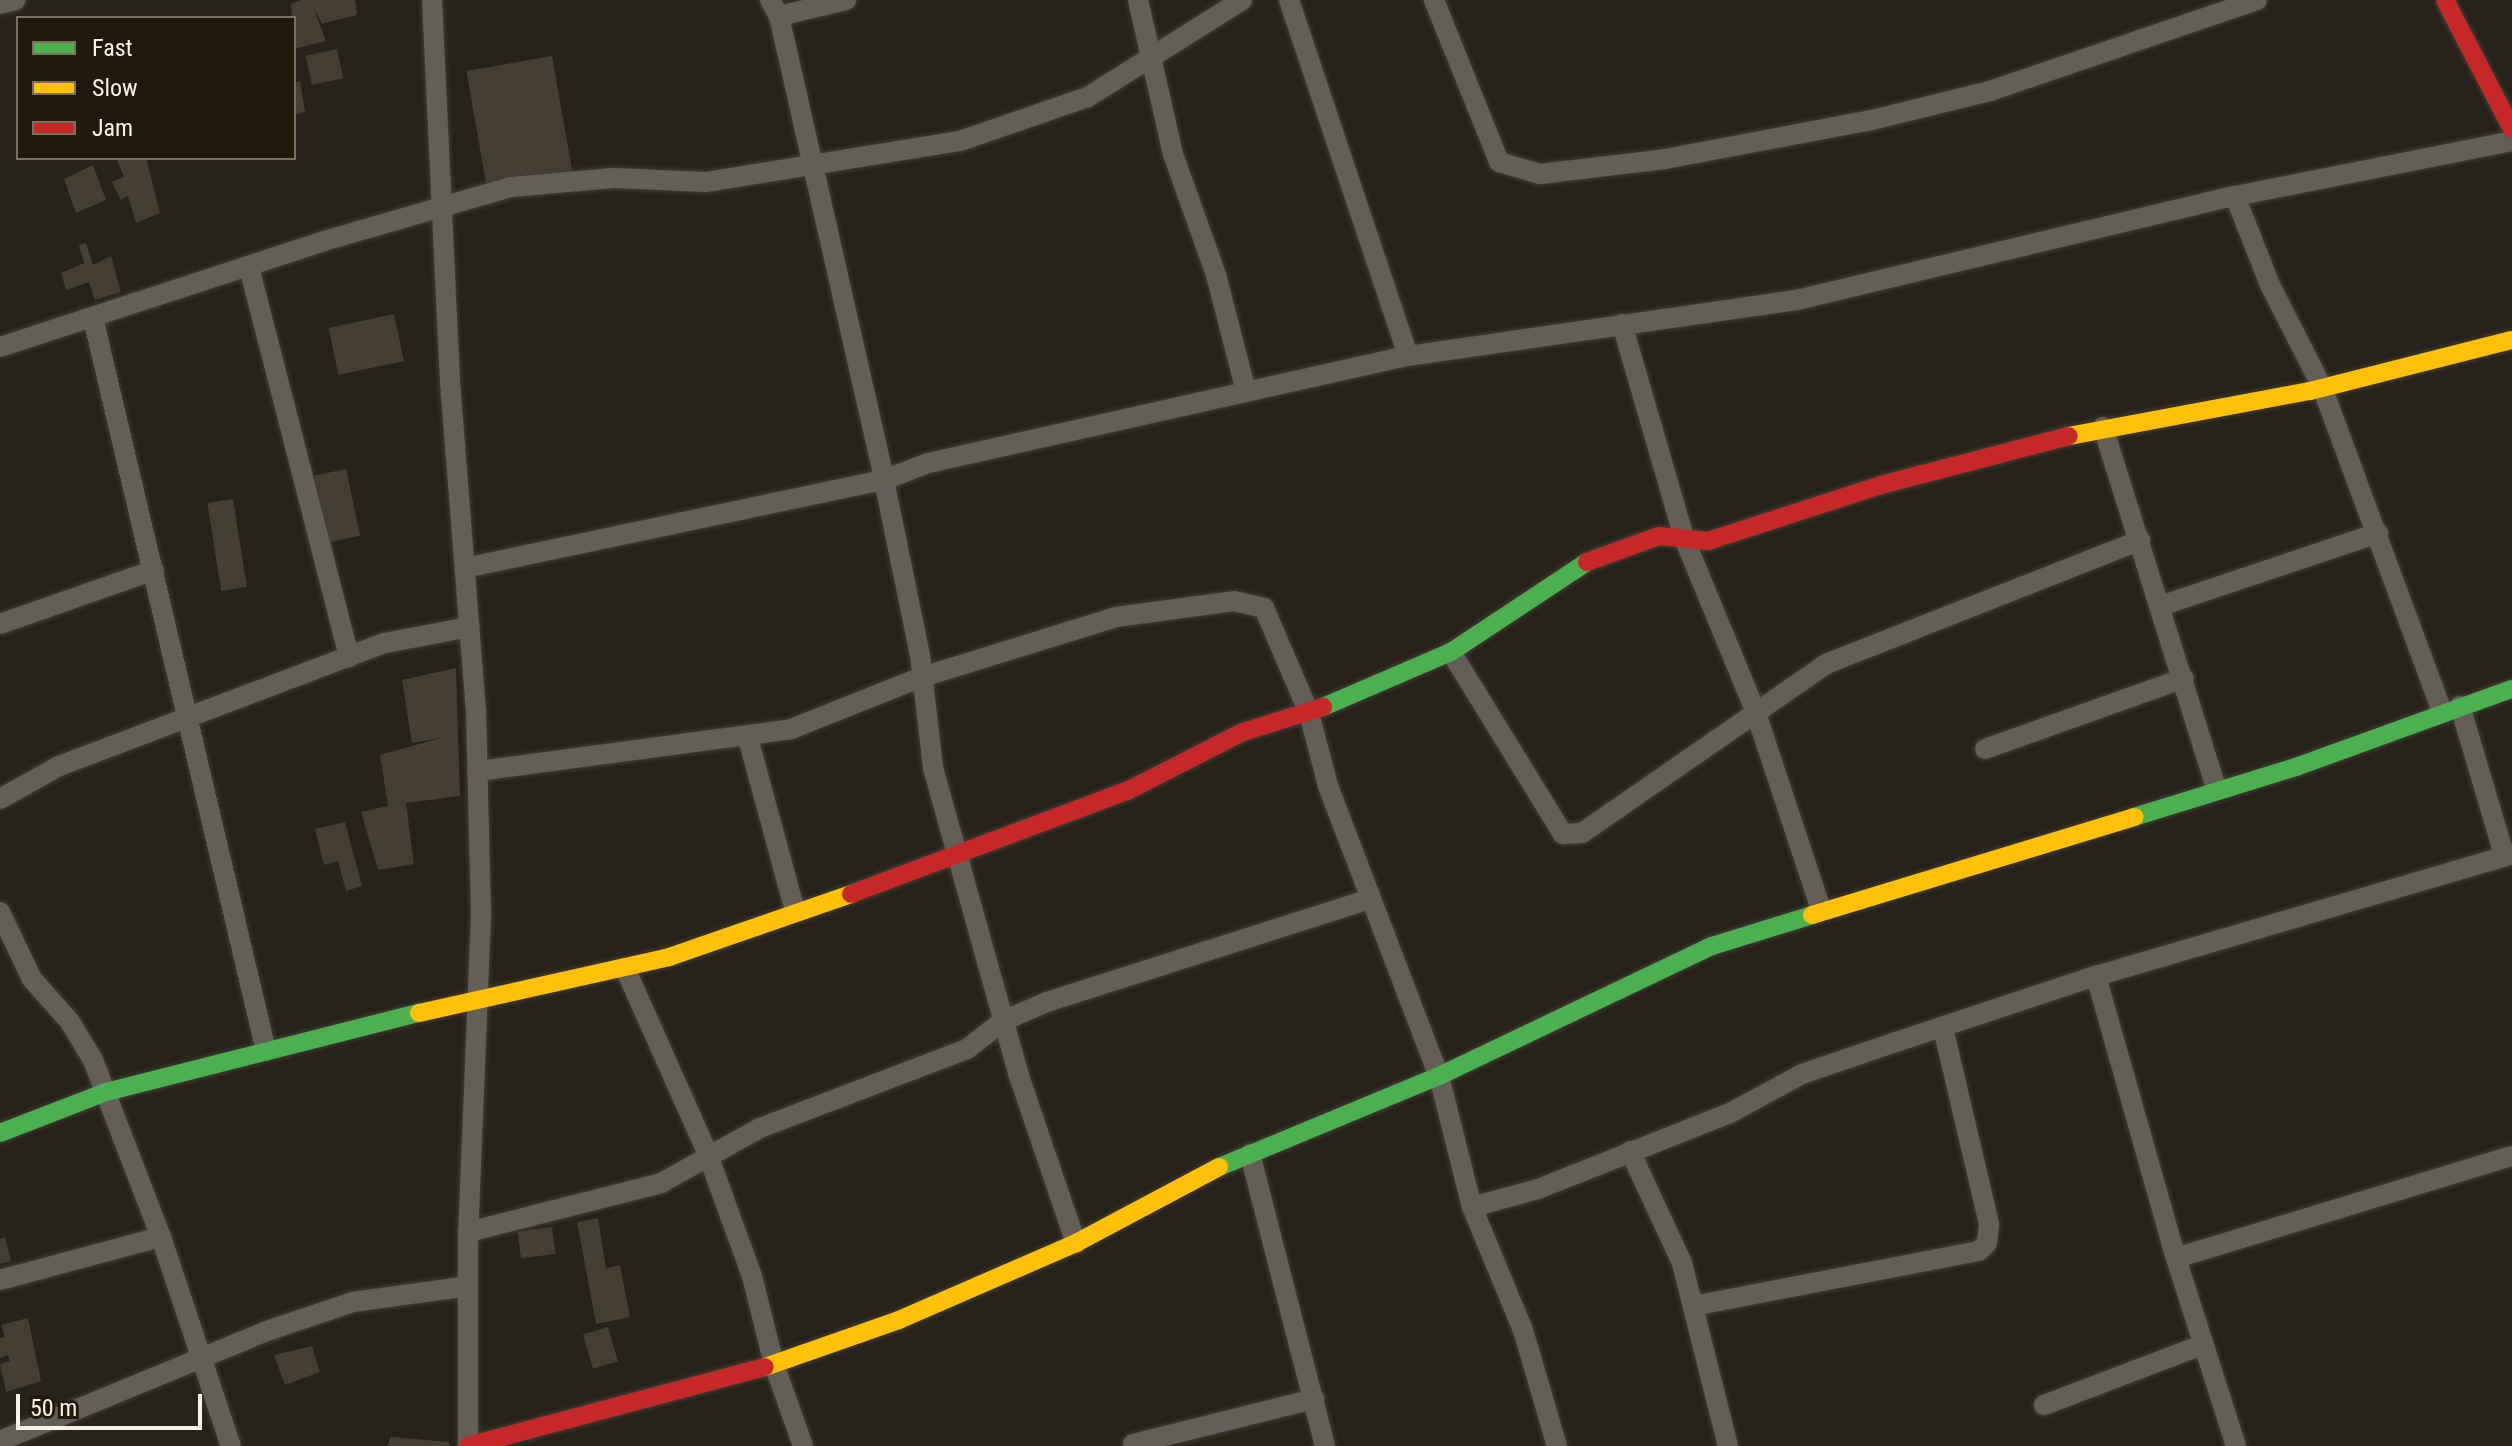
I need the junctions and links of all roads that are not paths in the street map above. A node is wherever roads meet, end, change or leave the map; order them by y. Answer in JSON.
{"nodes":[{"id":1,"x":16,"y":0,"type":"edge"},
{"id":2,"x":432,"y":0,"type":"edge"},
{"id":3,"x":846,"y":0,"type":"edge"},
{"id":4,"x":1138,"y":0,"type":"edge"},
{"id":5,"x":1242,"y":0,"type":"edge"},
{"id":6,"x":1289,"y":0,"type":"edge"},
{"id":7,"x":1434,"y":0,"type":"edge"},
{"id":8,"x":2257,"y":0,"type":"edge"},
{"id":9,"x":2445,"y":0,"type":"edge"},
{"id":10,"x":0,"y":4,"type":"edge"},
{"id":11,"x":775,"y":8,"type":"edge"},
{"id":12,"x":1151,"y":58,"type":"junction"},
{"id":13,"x":2512,"y":129,"type":"edge"},
{"id":14,"x":2512,"y":141,"type":"edge"},
{"id":15,"x":811,"y":167,"type":"junction"},
{"id":16,"x":2235,"y":196,"type":"junction"},
{"id":17,"x":441,"y":207,"type":"junction"},
{"id":18,"x":249,"y":267,"type":"junction"},
{"id":19,"x":93,"y":318,"type":"junction"},
{"id":20,"x":1622,"y":324,"type":"junction"},
{"id":21,"x":2512,"y":340,"type":"edge"},
{"id":22,"x":0,"y":347,"type":"edge"},
{"id":23,"x":1408,"y":356,"type":"junction"},
{"id":24,"x":2322,"y":387,"type":"junction"},
{"id":25,"x":1246,"y":391,"type":"junction"},
{"id":26,"x":2103,"y":427,"type":"junction"},
{"id":27,"x":884,"y":480,"type":"junction"},
{"id":28,"x":2378,"y":533,"type":"junction"},
{"id":29,"x":1684,"y":538,"type":"junction"},
{"id":30,"x":2140,"y":540,"type":"junction"},
{"id":31,"x":465,"y":568,"type":"junction"},
{"id":32,"x":154,"y":570,"type":"junction"},
{"id":33,"x":2163,"y":605,"type":"junction"},
{"id":34,"x":0,"y":624,"type":"edge"},
{"id":35,"x":470,"y":627,"type":"junction"},
{"id":36,"x":1451,"y":652,"type":"junction"},
{"id":37,"x":349,"y":657,"type":"junction"},
{"id":38,"x":919,"y":678,"type":"junction"},
{"id":39,"x":2184,"y":678,"type":"junction"},
{"id":40,"x":2512,"y":689,"type":"edge"},
{"id":41,"x":2451,"y":709,"type":"junction"},
{"id":42,"x":1755,"y":710,"type":"junction"},
{"id":43,"x":1309,"y":713,"type":"junction"},
{"id":44,"x":188,"y":719,"type":"junction"},
{"id":45,"x":748,"y":738,"type":"junction"},
{"id":46,"x":1985,"y":749,"type":"dead end"},
{"id":47,"x":478,"y":771,"type":"junction"},
{"id":48,"x":2217,"y":790,"type":"junction"},
{"id":49,"x":0,"y":799,"type":"edge"},
{"id":50,"x":955,"y":852,"type":"junction"},
{"id":51,"x":2508,"y":855,"type":"edge"},
{"id":52,"x":1369,"y":899,"type":"junction"},
{"id":53,"x":1821,"y":910,"type":"junction"},
{"id":54,"x":795,"y":911,"type":"junction"},
{"id":55,"x":0,"y":912,"type":"edge"},
{"id":56,"x":625,"y":968,"type":"junction"},
{"id":57,"x":2096,"y":976,"type":"junction"},
{"id":58,"x":478,"y":998,"type":"junction"},
{"id":59,"x":1003,"y":1021,"type":"junction"},
{"id":60,"x":1943,"y":1028,"type":"junction"},
{"id":61,"x":266,"y":1051,"type":"junction"},
{"id":62,"x":1439,"y":1076,"type":"junction"},
{"id":63,"x":106,"y":1092,"type":"junction"},
{"id":64,"x":0,"y":1133,"type":"edge"},
{"id":65,"x":1630,"y":1151,"type":"junction"},
{"id":66,"x":707,"y":1152,"type":"junction"},
{"id":67,"x":1250,"y":1154,"type":"junction"},
{"id":68,"x":2512,"y":1156,"type":"edge"},
{"id":69,"x":1472,"y":1207,"type":"junction"},
{"id":70,"x":468,"y":1232,"type":"junction"},
{"id":71,"x":161,"y":1237,"type":"junction"},
{"id":72,"x":1076,"y":1243,"type":"junction"},
{"id":73,"x":2176,"y":1258,"type":"junction"},
{"id":74,"x":0,"y":1280,"type":"edge"},
{"id":75,"x":468,"y":1286,"type":"junction"},
{"id":76,"x":1693,"y":1306,"type":"junction"},
{"id":77,"x":2202,"y":1345,"type":"junction"},
{"id":78,"x":198,"y":1360,"type":"junction"},
{"id":79,"x":774,"y":1364,"type":"junction"},
{"id":80,"x":1314,"y":1399,"type":"junction"},
{"id":81,"x":2044,"y":1405,"type":"dead end"},
{"id":82,"x":0,"y":1441,"type":"edge"},
{"id":83,"x":1133,"y":1444,"type":"dead end"},
{"id":84,"x":231,"y":1446,"type":"edge"},
{"id":85,"x":468,"y":1446,"type":"edge"},
{"id":86,"x":803,"y":1446,"type":"edge"},
{"id":87,"x":1325,"y":1446,"type":"edge"},
{"id":88,"x":1557,"y":1446,"type":"edge"},
{"id":89,"x":1728,"y":1446,"type":"edge"},
{"id":90,"x":2236,"y":1446,"type":"edge"}],
"edges":[{"from":1,"to":10,"type":"street"},
{"from":2,"to":17,"type":"street"},
{"from":3,"to":11,"type":"street"},
{"from":4,"to":12,"type":"street"},
{"from":5,"to":12,"type":"street"},
{"from":6,"to":23,"type":"street"},
{"from":7,"to":8,"type":"street"},
{"from":9,"to":13,"type":"street"},
{"from":11,"to":15,"type":"street"},
{"from":12,"to":15,"type":"street"},
{"from":12,"to":25,"type":"street"},
{"from":14,"to":16,"type":"street"},
{"from":15,"to":17,"type":"street"},
{"from":15,"to":27,"type":"street"},
{"from":16,"to":20,"type":"street"},
{"from":16,"to":24,"type":"street"},
{"from":17,"to":18,"type":"street"},
{"from":17,"to":31,"type":"street"},
{"from":18,"to":19,"type":"street"},
{"from":18,"to":37,"type":"street"},
{"from":19,"to":22,"type":"street"},
{"from":19,"to":32,"type":"street"},
{"from":20,"to":23,"type":"street"},
{"from":20,"to":29,"type":"street"},
{"from":21,"to":24,"type":"street"},
{"from":23,"to":25,"type":"street"},
{"from":24,"to":26,"type":"street"},
{"from":24,"to":28,"type":"street"},
{"from":25,"to":27,"type":"street"},
{"from":26,"to":29,"type":"street"},
{"from":26,"to":30,"type":"street"},
{"from":27,"to":31,"type":"street"},
{"from":27,"to":38,"type":"street"},
{"from":28,"to":33,"type":"street"},
{"from":28,"to":41,"type":"street"},
{"from":29,"to":36,"type":"street"},
{"from":29,"to":42,"type":"street"},
{"from":30,"to":33,"type":"street"},
{"from":30,"to":42,"type":"street"},
{"from":31,"to":35,"type":"street"},
{"from":32,"to":34,"type":"street"},
{"from":32,"to":44,"type":"street"},
{"from":33,"to":39,"type":"street"},
{"from":35,"to":37,"type":"street"},
{"from":35,"to":47,"type":"street"},
{"from":36,"to":42,"type":"street"},
{"from":36,"to":43,"type":"street"},
{"from":37,"to":44,"type":"street"},
{"from":38,"to":43,"type":"street"},
{"from":38,"to":45,"type":"street"},
{"from":38,"to":50,"type":"street"},
{"from":39,"to":46,"type":"street"},
{"from":39,"to":48,"type":"street"},
{"from":40,"to":41,"type":"street"},
{"from":41,"to":48,"type":"street"},
{"from":41,"to":51,"type":"street"},
{"from":42,"to":53,"type":"street"},
{"from":43,"to":50,"type":"street"},
{"from":43,"to":52,"type":"street"},
{"from":44,"to":49,"type":"street"},
{"from":44,"to":61,"type":"street"},
{"from":45,"to":47,"type":"street"},
{"from":45,"to":54,"type":"street"},
{"from":47,"to":58,"type":"street"},
{"from":48,"to":53,"type":"street"},
{"from":50,"to":54,"type":"street"},
{"from":50,"to":59,"type":"street"},
{"from":51,"to":57,"type":"street"},
{"from":52,"to":59,"type":"street"},
{"from":52,"to":62,"type":"street"},
{"from":53,"to":62,"type":"street"},
{"from":54,"to":56,"type":"street"},
{"from":55,"to":63,"type":"street"},
{"from":56,"to":58,"type":"street"},
{"from":56,"to":66,"type":"street"},
{"from":57,"to":60,"type":"street"},
{"from":57,"to":73,"type":"street"},
{"from":58,"to":61,"type":"street"},
{"from":58,"to":70,"type":"street"},
{"from":59,"to":66,"type":"street"},
{"from":59,"to":72,"type":"street"},
{"from":60,"to":65,"type":"street"},
{"from":60,"to":76,"type":"street"},
{"from":61,"to":63,"type":"street"},
{"from":62,"to":67,"type":"street"},
{"from":62,"to":69,"type":"street"},
{"from":63,"to":64,"type":"street"},
{"from":63,"to":71,"type":"street"},
{"from":65,"to":69,"type":"street"},
{"from":65,"to":76,"type":"street"},
{"from":66,"to":70,"type":"street"},
{"from":66,"to":79,"type":"street"},
{"from":67,"to":72,"type":"street"},
{"from":67,"to":80,"type":"street"},
{"from":68,"to":73,"type":"street"},
{"from":69,"to":88,"type":"street"},
{"from":70,"to":75,"type":"street"},
{"from":71,"to":74,"type":"street"},
{"from":71,"to":78,"type":"street"},
{"from":72,"to":79,"type":"street"},
{"from":73,"to":77,"type":"street"},
{"from":75,"to":78,"type":"street"},
{"from":75,"to":85,"type":"street"},
{"from":76,"to":89,"type":"street"},
{"from":77,"to":81,"type":"street"},
{"from":77,"to":90,"type":"street"},
{"from":78,"to":82,"type":"street"},
{"from":78,"to":84,"type":"street"},
{"from":79,"to":85,"type":"street"},
{"from":79,"to":86,"type":"street"},
{"from":80,"to":83,"type":"street"},
{"from":80,"to":87,"type":"street"}]}
